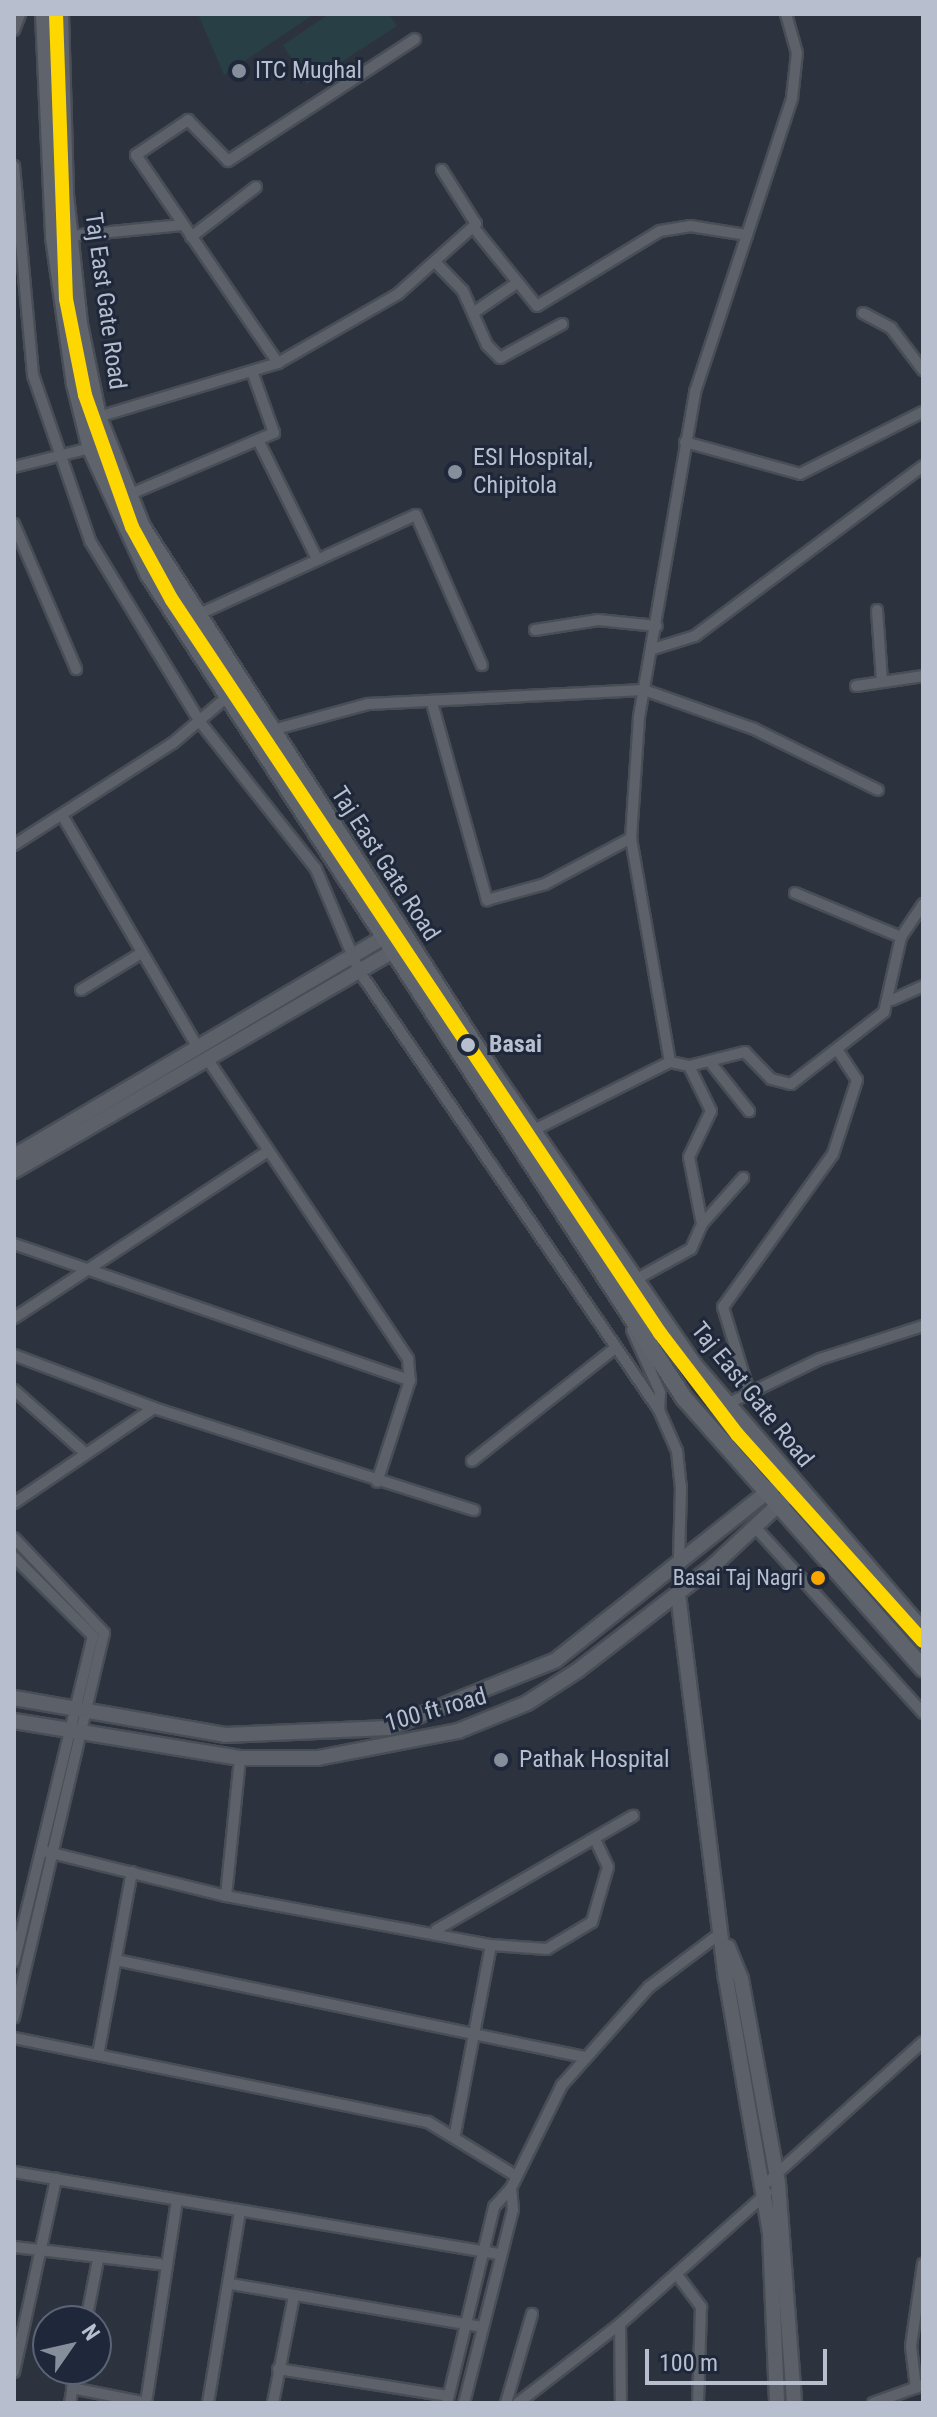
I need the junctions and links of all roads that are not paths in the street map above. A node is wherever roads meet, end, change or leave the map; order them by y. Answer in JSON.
{"nodes":[{"id":1,"x":20,"y":14,"type":"edge"},
{"id":2,"x":44,"y":14,"type":"edge"},
{"id":3,"x":60,"y":14,"type":"edge"},
{"id":4,"x":786,"y":14,"type":"edge"},
{"id":5,"x":14,"y":30,"type":"edge"},
{"id":6,"x":415,"y":39,"type":"dead end"},
{"id":7,"x":14,"y":166,"type":"edge"},
{"id":8,"x":442,"y":170,"type":"dead end"},
{"id":9,"x":15,"y":186,"type":"edge"},
{"id":10,"x":256,"y":187,"type":"dead end"},
{"id":11,"x":182,"y":225,"type":"junction"},
{"id":12,"x":474,"y":228,"type":"junction"},
{"id":13,"x":747,"y":235,"type":"junction"},
{"id":14,"x":70,"y":236,"type":"junction"},
{"id":15,"x":191,"y":237,"type":"junction"},
{"id":16,"x":437,"y":264,"type":"junction"},
{"id":17,"x":517,"y":283,"type":"junction"},
{"id":18,"x":473,"y":313,"type":"junction"},
{"id":19,"x":863,"y":313,"type":"dead end"},
{"id":20,"x":562,"y":324,"type":"dead end"},
{"id":21,"x":278,"y":363,"type":"junction"},
{"id":22,"x":923,"y":370,"type":"edge"},
{"id":23,"x":253,"y":374,"type":"junction"},
{"id":24,"x":923,"y":412,"type":"edge"},
{"id":25,"x":98,"y":417,"type":"junction"},
{"id":26,"x":258,"y":440,"type":"junction"},
{"id":27,"x":685,"y":442,"type":"junction"},
{"id":28,"x":99,"y":447,"type":"junction"},
{"id":29,"x":56,"y":456,"type":"junction"},
{"id":30,"x":923,"y":466,"type":"edge"},
{"id":31,"x":14,"y":467,"type":"edge"},
{"id":32,"x":126,"y":496,"type":"junction"},
{"id":33,"x":14,"y":524,"type":"edge"},
{"id":34,"x":316,"y":557,"type":"junction"},
{"id":35,"x":877,"y":610,"type":"dead end"},
{"id":36,"x":195,"y":616,"type":"junction"},
{"id":37,"x":657,"y":626,"type":"junction"},
{"id":38,"x":535,"y":630,"type":"dead end"},
{"id":39,"x":653,"y":649,"type":"junction"},
{"id":40,"x":482,"y":665,"type":"dead end"},
{"id":41,"x":76,"y":669,"type":"dead end"},
{"id":42,"x":923,"y":676,"type":"edge"},
{"id":43,"x":882,"y":682,"type":"junction"},
{"id":44,"x":856,"y":686,"type":"dead end"},
{"id":45,"x":644,"y":690,"type":"junction"},
{"id":46,"x":227,"y":697,"type":"junction"},
{"id":47,"x":432,"y":703,"type":"junction"},
{"id":48,"x":200,"y":722,"type":"junction"},
{"id":49,"x":269,"y":731,"type":"junction"},
{"id":50,"x":878,"y":790,"type":"dead end"},
{"id":51,"x":62,"y":815,"type":"junction"},
{"id":52,"x":631,"y":838,"type":"junction"},
{"id":53,"x":14,"y":845,"type":"edge"},
{"id":54,"x":795,"y":893,"type":"dead end"},
{"id":55,"x":923,"y":904,"type":"edge"},
{"id":56,"x":901,"y":937,"type":"junction"},
{"id":57,"x":397,"y":940,"type":"junction"},
{"id":58,"x":140,"y":954,"type":"junction"},
{"id":59,"x":356,"y":964,"type":"junction"},
{"id":60,"x":923,"y":986,"type":"edge"},
{"id":61,"x":81,"y":990,"type":"dead end"},
{"id":62,"x":892,"y":1000,"type":"junction"},
{"id":63,"x":198,"y":1048,"type":"junction"},
{"id":64,"x":838,"y":1051,"type":"junction"},
{"id":65,"x":208,"y":1060,"type":"junction"},
{"id":66,"x":670,"y":1062,"type":"junction"},
{"id":67,"x":710,"y":1062,"type":"junction"},
{"id":68,"x":689,"y":1066,"type":"junction"},
{"id":69,"x":749,"y":1111,"type":"dead end"},
{"id":70,"x":534,"y":1130,"type":"junction"},
{"id":71,"x":265,"y":1153,"type":"junction"},
{"id":72,"x":14,"y":1156,"type":"edge"},
{"id":73,"x":14,"y":1171,"type":"edge"},
{"id":74,"x":743,"y":1178,"type":"dead end"},
{"id":75,"x":702,"y":1224,"type":"junction"},
{"id":76,"x":14,"y":1244,"type":"edge"},
{"id":77,"x":86,"y":1270,"type":"junction"},
{"id":78,"x":600,"y":1279,"type":"junction"},
{"id":79,"x":635,"y":1280,"type":"junction"},
{"id":80,"x":14,"y":1318,"type":"edge"},
{"id":81,"x":923,"y":1326,"type":"edge"},
{"id":82,"x":615,"y":1348,"type":"junction"},
{"id":83,"x":14,"y":1355,"type":"edge"},
{"id":84,"x":410,"y":1380,"type":"junction"},
{"id":85,"x":14,"y":1390,"type":"edge"},
{"id":86,"x":749,"y":1392,"type":"junction"},
{"id":87,"x":723,"y":1406,"type":"junction"},
{"id":88,"x":154,"y":1408,"type":"junction"},
{"id":89,"x":659,"y":1410,"type":"junction"},
{"id":90,"x":83,"y":1451,"type":"junction"},
{"id":91,"x":472,"y":1461,"type":"dead end"},
{"id":92,"x":377,"y":1482,"type":"junction"},
{"id":93,"x":791,"y":1482,"type":"junction"},
{"id":94,"x":763,"y":1494,"type":"junction"},
{"id":95,"x":14,"y":1503,"type":"edge"},
{"id":96,"x":775,"y":1508,"type":"junction"},
{"id":97,"x":474,"y":1510,"type":"dead end"},
{"id":98,"x":755,"y":1527,"type":"junction"},
{"id":99,"x":14,"y":1538,"type":"edge"},
{"id":100,"x":14,"y":1557,"type":"edge"},
{"id":101,"x":681,"y":1558,"type":"junction"},
{"id":102,"x":678,"y":1594,"type":"junction"},
{"id":103,"x":923,"y":1632,"type":"edge"},
{"id":104,"x":923,"y":1668,"type":"edge"},
{"id":105,"x":14,"y":1698,"type":"edge"},
{"id":106,"x":86,"y":1707,"type":"junction"},
{"id":107,"x":923,"y":1713,"type":"edge"},
{"id":108,"x":14,"y":1721,"type":"edge"},
{"id":109,"x":80,"y":1728,"type":"junction"},
{"id":110,"x":240,"y":1758,"type":"junction"},
{"id":111,"x":633,"y":1816,"type":"dead end"},
{"id":112,"x":595,"y":1839,"type":"junction"},
{"id":113,"x":44,"y":1851,"type":"junction"},
{"id":114,"x":58,"y":1853,"type":"junction"},
{"id":115,"x":132,"y":1872,"type":"junction"},
{"id":116,"x":226,"y":1896,"type":"junction"},
{"id":117,"x":436,"y":1930,"type":"junction"},
{"id":118,"x":722,"y":1932,"type":"junction"},
{"id":119,"x":491,"y":1945,"type":"junction"},
{"id":120,"x":116,"y":1960,"type":"junction"},
{"id":121,"x":14,"y":1962,"type":"edge"},
{"id":122,"x":14,"y":2018,"type":"edge"},
{"id":123,"x":478,"y":2036,"type":"junction"},
{"id":124,"x":14,"y":2038,"type":"edge"},
{"id":125,"x":923,"y":2042,"type":"edge"},
{"id":126,"x":98,"y":2055,"type":"junction"},
{"id":127,"x":583,"y":2057,"type":"junction"},
{"id":128,"x":455,"y":2133,"type":"junction"},
{"id":129,"x":14,"y":2172,"type":"edge"},
{"id":130,"x":516,"y":2176,"type":"junction"},
{"id":131,"x":56,"y":2179,"type":"junction"},
{"id":132,"x":770,"y":2185,"type":"junction"},
{"id":133,"x":511,"y":2188,"type":"junction"},
{"id":134,"x":177,"y":2200,"type":"junction"},
{"id":135,"x":240,"y":2211,"type":"junction"},
{"id":136,"x":14,"y":2247,"type":"edge"},
{"id":137,"x":481,"y":2248,"type":"junction"},
{"id":138,"x":43,"y":2252,"type":"junction"},
{"id":139,"x":500,"y":2254,"type":"junction"},
{"id":140,"x":98,"y":2260,"type":"junction"},
{"id":141,"x":923,"y":2264,"type":"edge"},
{"id":142,"x":167,"y":2265,"type":"junction"},
{"id":143,"x":678,"y":2276,"type":"junction"},
{"id":144,"x":231,"y":2284,"type":"junction"},
{"id":145,"x":294,"y":2296,"type":"junction"},
{"id":146,"x":89,"y":2305,"type":"edge"},
{"id":147,"x":532,"y":2314,"type":"dead end"},
{"id":148,"x":463,"y":2320,"type":"junction"},
{"id":149,"x":620,"y":2324,"type":"junction"},
{"id":150,"x":482,"y":2327,"type":"junction"},
{"id":151,"x":918,"y":2356,"type":"edge"},
{"id":152,"x":278,"y":2369,"type":"junction"},
{"id":153,"x":14,"y":2372,"type":"edge"},
{"id":154,"x":73,"y":2385,"type":"edge"},
{"id":155,"x":920,"y":2386,"type":"edge"},
{"id":156,"x":72,"y":2388,"type":"junction"},
{"id":157,"x":448,"y":2400,"type":"edge"},
{"id":158,"x":70,"y":2403,"type":"edge"},
{"id":159,"x":146,"y":2403,"type":"edge"},
{"id":160,"x":208,"y":2403,"type":"edge"},
{"id":161,"x":273,"y":2403,"type":"edge"},
{"id":162,"x":464,"y":2403,"type":"edge"},
{"id":163,"x":506,"y":2403,"type":"edge"},
{"id":164,"x":518,"y":2403,"type":"edge"},
{"id":165,"x":621,"y":2403,"type":"edge"},
{"id":166,"x":698,"y":2403,"type":"edge"},
{"id":167,"x":777,"y":2403,"type":"edge"},
{"id":168,"x":794,"y":2403,"type":"edge"},
{"id":169,"x":873,"y":2403,"type":"edge"}],
"edges":[{"from":1,"to":5,"type":"street"},
{"from":2,"to":28,"type":"main road"},
{"from":3,"to":14,"type":"main road","name":"Taj East Gate Road"},
{"from":4,"to":13,"type":"street"},
{"from":6,"to":11,"type":"street"},
{"from":7,"to":9,"type":"street"},
{"from":8,"to":12,"type":"street"},
{"from":9,"to":29,"type":"street"},
{"from":10,"to":15,"type":"street"},
{"from":11,"to":14,"type":"street"},
{"from":11,"to":15,"type":"street"},
{"from":12,"to":16,"type":"street"},
{"from":12,"to":17,"type":"street"},
{"from":13,"to":17,"type":"street"},
{"from":13,"to":27,"type":"street"},
{"from":14,"to":25,"type":"main road","name":"Taj East Gate Road"},
{"from":15,"to":21,"type":"street"},
{"from":16,"to":18,"type":"street"},
{"from":16,"to":21,"type":"street"},
{"from":17,"to":18,"type":"street"},
{"from":18,"to":20,"type":"street"},
{"from":19,"to":22,"type":"street"},
{"from":21,"to":23,"type":"street"},
{"from":23,"to":25,"type":"street"},
{"from":23,"to":26,"type":"street"},
{"from":24,"to":27,"type":"street"},
{"from":25,"to":28,"type":"main road","name":"Taj East Gate Road"},
{"from":26,"to":32,"type":"street"},
{"from":26,"to":34,"type":"street"},
{"from":27,"to":37,"type":"street"},
{"from":28,"to":29,"type":"street"},
{"from":28,"to":32,"type":"main road","name":"Taj East Gate Road"},
{"from":28,"to":46,"type":"main road"},
{"from":29,"to":31,"type":"street"},
{"from":29,"to":48,"type":"street"},
{"from":30,"to":39,"type":"street"},
{"from":32,"to":36,"type":"main road","name":"Taj East Gate Road"},
{"from":33,"to":41,"type":"street"},
{"from":34,"to":36,"type":"street"},
{"from":34,"to":40,"type":"street"},
{"from":35,"to":43,"type":"street"},
{"from":36,"to":49,"type":"main road","name":"Taj East Gate Road"},
{"from":37,"to":38,"type":"street"},
{"from":37,"to":39,"type":"street"},
{"from":39,"to":45,"type":"street"},
{"from":42,"to":43,"type":"street"},
{"from":43,"to":44,"type":"street"},
{"from":45,"to":47,"type":"street"},
{"from":45,"to":50,"type":"street"},
{"from":45,"to":52,"type":"street"},
{"from":46,"to":48,"type":"street"},
{"from":46,"to":57,"type":"main road"},
{"from":47,"to":49,"type":"street"},
{"from":47,"to":52,"type":"street"},
{"from":48,"to":51,"type":"street"},
{"from":48,"to":59,"type":"street"},
{"from":49,"to":57,"type":"main road","name":"Taj East Gate Road"},
{"from":51,"to":53,"type":"street"},
{"from":51,"to":58,"type":"street"},
{"from":52,"to":66,"type":"street"},
{"from":54,"to":56,"type":"street"},
{"from":55,"to":56,"type":"street"},
{"from":56,"to":62,"type":"street"},
{"from":57,"to":59,"type":"street"},
{"from":57,"to":70,"type":"main road","name":"Taj East Gate Road"},
{"from":57,"to":78,"type":"main road"},
{"from":58,"to":61,"type":"street"},
{"from":58,"to":63,"type":"street"},
{"from":59,"to":63,"type":"street"},
{"from":59,"to":65,"type":"street"},
{"from":59,"to":82,"type":"street"},
{"from":60,"to":62,"type":"street"},
{"from":62,"to":64,"type":"street"},
{"from":63,"to":72,"type":"street"},
{"from":64,"to":67,"type":"street"},
{"from":64,"to":86,"type":"street"},
{"from":65,"to":71,"type":"street"},
{"from":65,"to":73,"type":"street"},
{"from":66,"to":68,"type":"street"},
{"from":66,"to":70,"type":"street"},
{"from":67,"to":68,"type":"street"},
{"from":67,"to":69,"type":"street"},
{"from":68,"to":75,"type":"street"},
{"from":70,"to":79,"type":"main road","name":"Taj East Gate Road"},
{"from":71,"to":77,"type":"street"},
{"from":71,"to":84,"type":"street"},
{"from":74,"to":75,"type":"street"},
{"from":75,"to":79,"type":"street"},
{"from":76,"to":77,"type":"street"},
{"from":77,"to":80,"type":"street"},
{"from":77,"to":84,"type":"street"},
{"from":78,"to":89,"type":"street"},
{"from":78,"to":94,"type":"main road"},
{"from":79,"to":87,"type":"main road","name":"Taj East Gate Road"},
{"from":81,"to":86,"type":"street"},
{"from":82,"to":89,"type":"street"},
{"from":82,"to":91,"type":"street"},
{"from":83,"to":88,"type":"street"},
{"from":84,"to":92,"type":"street"},
{"from":85,"to":90,"type":"street"},
{"from":86,"to":87,"type":"street"},
{"from":87,"to":93,"type":"main road","name":"Taj East Gate Road"},
{"from":88,"to":90,"type":"street"},
{"from":88,"to":92,"type":"street"},
{"from":89,"to":101,"type":"street"},
{"from":90,"to":95,"type":"street"},
{"from":92,"to":97,"type":"street"},
{"from":93,"to":94,"type":"street","name":"100 ft road"},
{"from":93,"to":96,"type":"street","name":"100 ft road"},
{"from":93,"to":103,"type":"main road","name":"Taj East Gate Road"},
{"from":94,"to":96,"type":"main road"},
{"from":94,"to":101,"type":"street","name":"100 ft road"},
{"from":96,"to":98,"type":"street","name":"100 ft road"},
{"from":96,"to":104,"type":"main road"},
{"from":98,"to":102,"type":"street","name":"100 ft road"},
{"from":98,"to":107,"type":"street"},
{"from":99,"to":106,"type":"street"},
{"from":100,"to":106,"type":"street"},
{"from":101,"to":102,"type":"street"},
{"from":101,"to":106,"type":"street","name":"100 ft road"},
{"from":102,"to":110,"type":"street","name":"100 ft road"},
{"from":102,"to":118,"type":"street"},
{"from":105,"to":106,"type":"street","name":"100 ft road"},
{"from":106,"to":109,"type":"street"},
{"from":108,"to":109,"type":"street","name":"100 ft road"},
{"from":109,"to":110,"type":"street","name":"100 ft road"},
{"from":109,"to":113,"type":"street"},
{"from":109,"to":114,"type":"street"},
{"from":110,"to":116,"type":"street"},
{"from":111,"to":112,"type":"street"},
{"from":112,"to":117,"type":"street"},
{"from":112,"to":119,"type":"street"},
{"from":113,"to":114,"type":"street"},
{"from":113,"to":121,"type":"street"},
{"from":114,"to":115,"type":"street"},
{"from":114,"to":122,"type":"street"},
{"from":115,"to":116,"type":"street"},
{"from":115,"to":120,"type":"street"},
{"from":116,"to":117,"type":"street"},
{"from":117,"to":119,"type":"street"},
{"from":118,"to":127,"type":"street"},
{"from":118,"to":132,"type":"street"},
{"from":119,"to":123,"type":"street"},
{"from":120,"to":123,"type":"street"},
{"from":120,"to":126,"type":"street"},
{"from":123,"to":127,"type":"street"},
{"from":123,"to":128,"type":"street"},
{"from":124,"to":126,"type":"street"},
{"from":125,"to":132,"type":"street"},
{"from":126,"to":128,"type":"street"},
{"from":127,"to":130,"type":"street"},
{"from":128,"to":130,"type":"street"},
{"from":129,"to":131,"type":"street"},
{"from":130,"to":133,"type":"street"},
{"from":131,"to":134,"type":"street"},
{"from":131,"to":138,"type":"street"},
{"from":132,"to":143,"type":"street"},
{"from":132,"to":167,"type":"street"},
{"from":132,"to":168,"type":"street"},
{"from":133,"to":137,"type":"street"},
{"from":133,"to":139,"type":"street"},
{"from":134,"to":135,"type":"street"},
{"from":134,"to":142,"type":"street"},
{"from":135,"to":137,"type":"street"},
{"from":135,"to":144,"type":"street"},
{"from":136,"to":138,"type":"street"},
{"from":137,"to":139,"type":"street"},
{"from":137,"to":148,"type":"street"},
{"from":138,"to":140,"type":"street"},
{"from":138,"to":153,"type":"street"},
{"from":139,"to":150,"type":"street"},
{"from":140,"to":142,"type":"street"},
{"from":140,"to":146,"type":"street"},
{"from":141,"to":151,"type":"street"},
{"from":142,"to":159,"type":"street"},
{"from":143,"to":149,"type":"street"},
{"from":143,"to":166,"type":"street"},
{"from":144,"to":145,"type":"street"},
{"from":144,"to":160,"type":"street"},
{"from":145,"to":148,"type":"street"},
{"from":145,"to":152,"type":"street"},
{"from":147,"to":163,"type":"street"},
{"from":148,"to":150,"type":"street"},
{"from":148,"to":157,"type":"street"},
{"from":149,"to":164,"type":"street"},
{"from":149,"to":165,"type":"street"},
{"from":150,"to":162,"type":"street"},
{"from":151,"to":155,"type":"street"},
{"from":152,"to":157,"type":"street"},
{"from":152,"to":161,"type":"street"},
{"from":154,"to":156,"type":"street"},
{"from":155,"to":169,"type":"street"},
{"from":156,"to":158,"type":"street"},
{"from":156,"to":159,"type":"street"}]}
